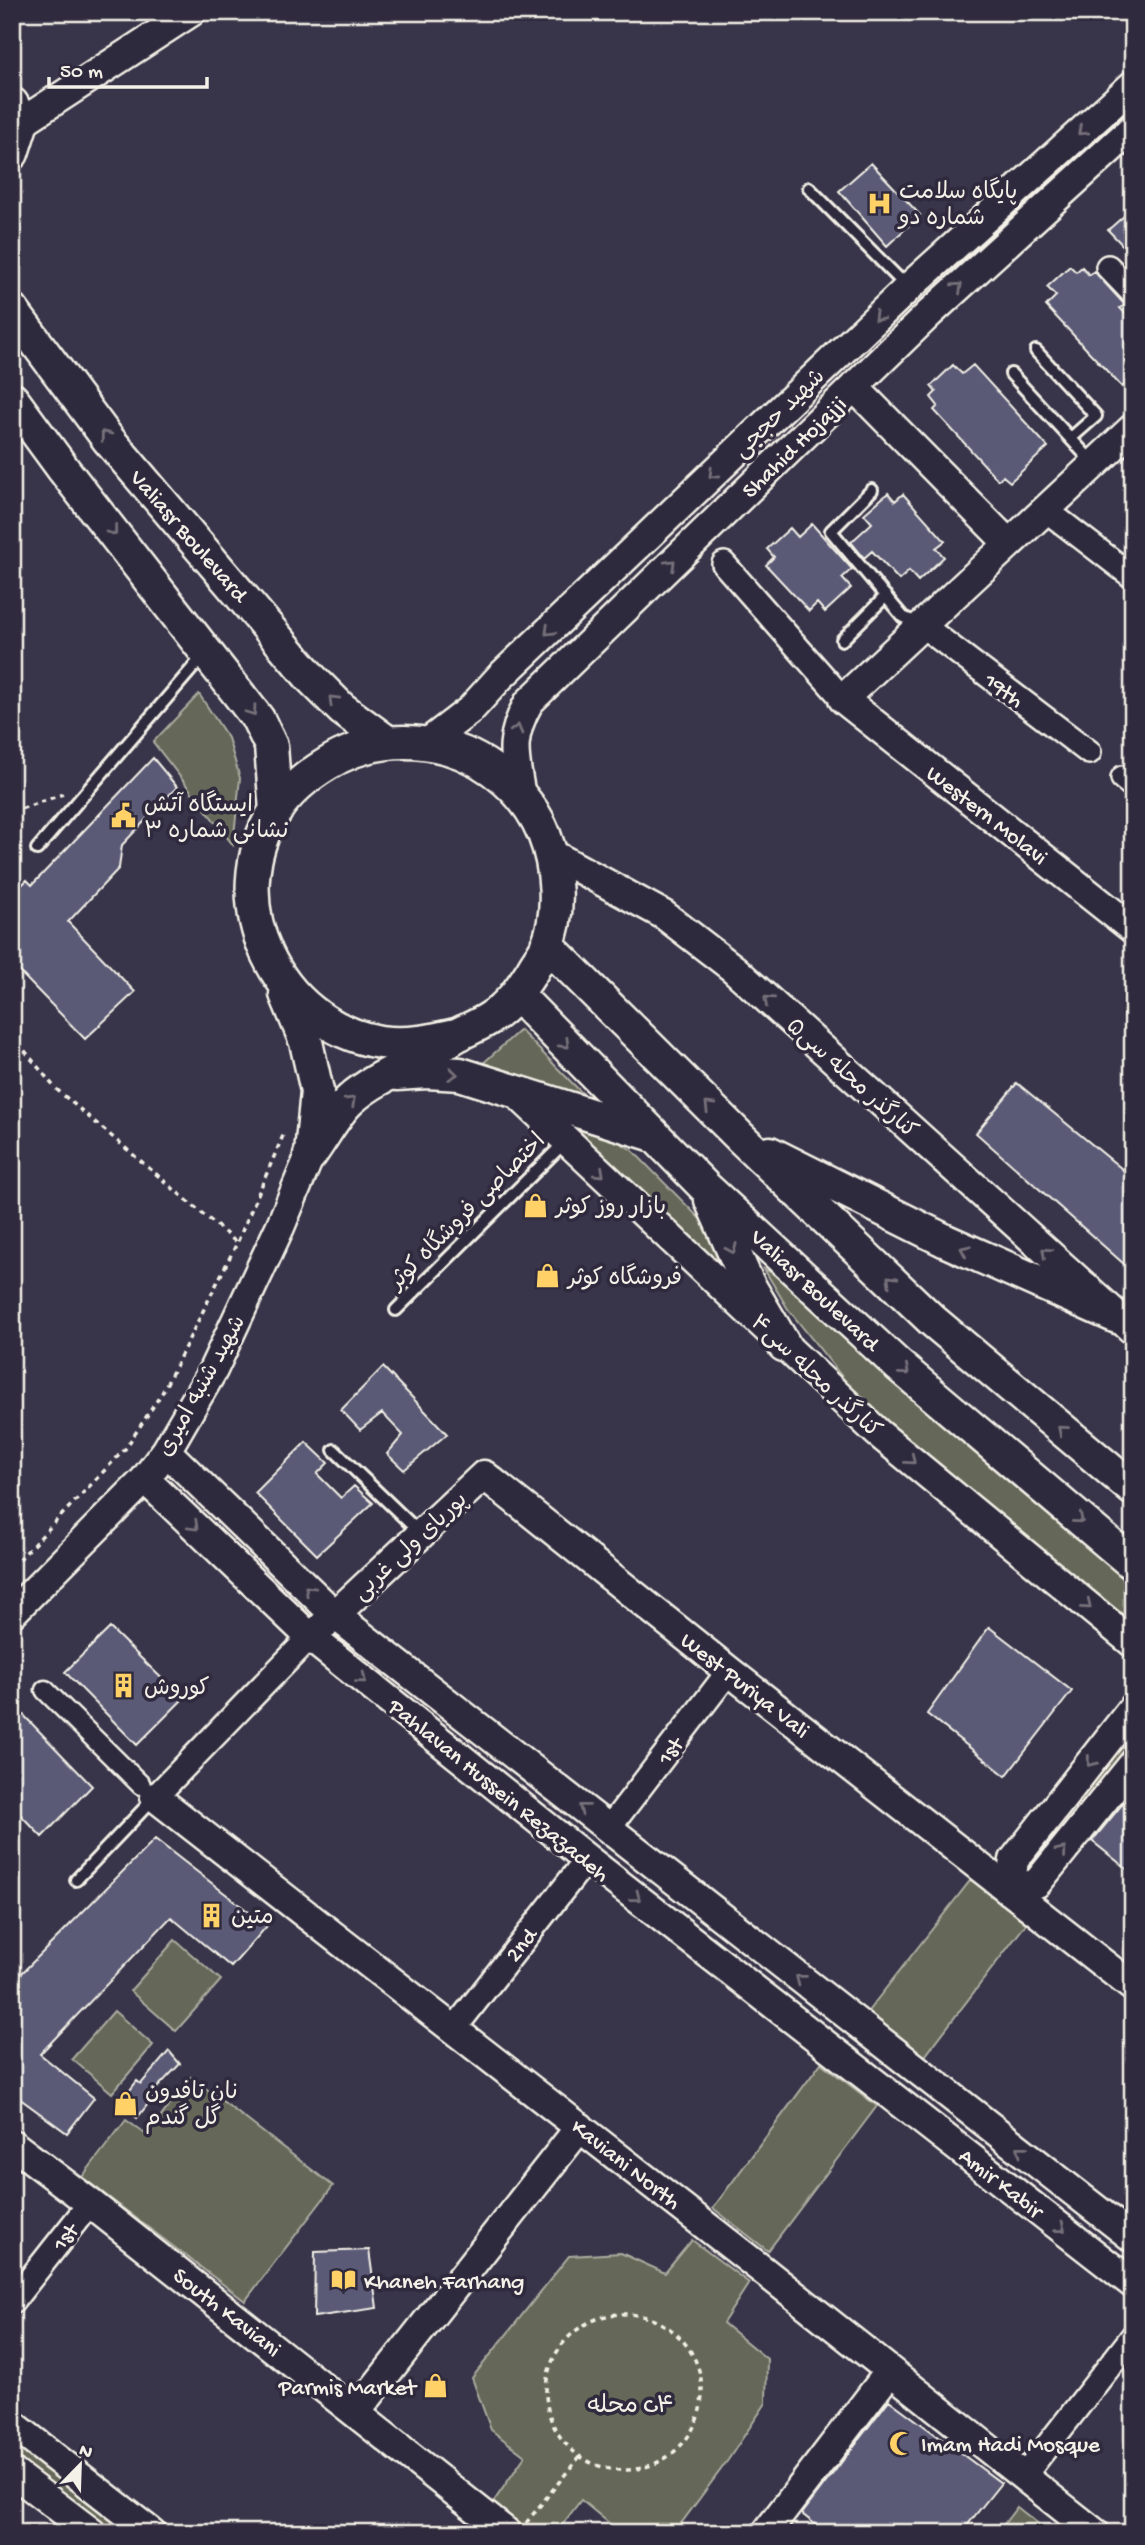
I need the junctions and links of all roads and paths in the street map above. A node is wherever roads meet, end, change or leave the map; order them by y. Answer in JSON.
{"nodes":[{"id":1,"x":191,"y":12,"type":"edge"},
{"id":2,"x":1133,"y":85,"type":"edge"},
{"id":3,"x":17,"y":113,"type":"edge"},
{"id":4,"x":1133,"y":128,"type":"edge"},
{"id":5,"x":12,"y":153,"type":"edge"},
{"id":6,"x":809,"y":188,"type":"dead end"},
{"id":7,"x":1108,"y":267,"type":"dead end"},
{"id":8,"x":908,"y":288,"type":"junction"},
{"id":9,"x":1133,"y":293,"type":"edge"},
{"id":10,"x":12,"y":310,"type":"edge"},
{"id":11,"x":1036,"y":351,"type":"dead end"},
{"id":12,"x":1011,"y":374,"type":"dead end"},
{"id":13,"x":855,"y":387,"type":"junction"},
{"id":14,"x":12,"y":399,"type":"edge"},
{"id":15,"x":1133,"y":428,"type":"edge"},
{"id":16,"x":1071,"y":438,"type":"junction"},
{"id":17,"x":1094,"y":464,"type":"junction"},
{"id":18,"x":872,"y":490,"type":"dead end"},
{"id":19,"x":1046,"y":509,"type":"junction"},
{"id":20,"x":1009,"y":544,"type":"junction"},
{"id":21,"x":724,"y":564,"type":"dead end"},
{"id":22,"x":1133,"y":577,"type":"edge"},
{"id":23,"x":886,"y":596,"type":"junction"},
{"id":24,"x":922,"y":625,"type":"junction"},
{"id":25,"x":842,"y":640,"type":"dead end"},
{"id":26,"x":207,"y":651,"type":"junction"},
{"id":27,"x":843,"y":699,"type":"junction"},
{"id":28,"x":387,"y":742,"type":"junction"},
{"id":29,"x":426,"y":743,"type":"junction"},
{"id":30,"x":1089,"y":752,"type":"dead end"},
{"id":31,"x":94,"y":783,"type":"junction"},
{"id":32,"x":521,"y":796,"type":"junction"},
{"id":33,"x":276,"y":811,"type":"junction"},
{"id":34,"x":12,"y":812,"type":"edge"},
{"id":35,"x":37,"y":849,"type":"dead end"},
{"id":36,"x":552,"y":854,"type":"junction"},
{"id":37,"x":1133,"y":929,"type":"edge"},
{"id":38,"x":547,"y":945,"type":"junction"},
{"id":39,"x":280,"y":979,"type":"junction"},
{"id":40,"x":517,"y":995,"type":"junction"},
{"id":41,"x":460,"y":1034,"type":"junction"},
{"id":42,"x":12,"y":1035,"type":"edge"},
{"id":43,"x":385,"y":1075,"type":"junction"},
{"id":44,"x":515,"y":1092,"type":"junction"},
{"id":45,"x":289,"y":1123,"type":"dead end"},
{"id":46,"x":657,"y":1136,"type":"junction"},
{"id":47,"x":741,"y":1138,"type":"junction"},
{"id":48,"x":566,"y":1141,"type":"junction"},
{"id":49,"x":310,"y":1155,"type":"junction"},
{"id":50,"x":704,"y":1186,"type":"junction"},
{"id":51,"x":237,"y":1243,"type":"junction"},
{"id":52,"x":396,"y":1310,"type":"dead end"},
{"id":53,"x":1125,"y":1324,"type":"edge"},
{"id":54,"x":784,"y":1345,"type":"junction"},
{"id":55,"x":334,"y":1450,"type":"dead end"},
{"id":56,"x":166,"y":1451,"type":"junction"},
{"id":57,"x":145,"y":1479,"type":"junction"},
{"id":58,"x":1133,"y":1489,"type":"edge"},
{"id":59,"x":421,"y":1534,"type":"junction"},
{"id":60,"x":1133,"y":1564,"type":"edge"},
{"id":61,"x":12,"y":1567,"type":"edge"},
{"id":62,"x":12,"y":1613,"type":"edge"},
{"id":63,"x":335,"y":1615,"type":"junction"},
{"id":64,"x":310,"y":1637,"type":"junction"},
{"id":65,"x":1133,"y":1643,"type":"edge"},
{"id":66,"x":729,"y":1671,"type":"junction"},
{"id":67,"x":45,"y":1690,"type":"dead end"},
{"id":68,"x":1133,"y":1709,"type":"edge"},
{"id":69,"x":1133,"y":1764,"type":"edge"},
{"id":70,"x":148,"y":1791,"type":"junction"},
{"id":71,"x":609,"y":1828,"type":"junction"},
{"id":72,"x":587,"y":1859,"type":"junction"},
{"id":73,"x":76,"y":1880,"type":"dead end"},
{"id":74,"x":1010,"y":1891,"type":"junction"},
{"id":75,"x":1133,"y":1987,"type":"edge"},
{"id":76,"x":840,"y":2011,"type":"junction"},
{"id":77,"x":454,"y":2028,"type":"junction"},
{"id":78,"x":818,"y":2040,"type":"junction"},
{"id":79,"x":892,"y":2052,"type":"joint"},
{"id":80,"x":872,"y":2081,"type":"joint"},
{"id":81,"x":936,"y":2084,"type":"junction"},
{"id":82,"x":914,"y":2114,"type":"junction"},
{"id":83,"x":580,"y":2127,"type":"junction"},
{"id":84,"x":12,"y":2144,"type":"edge"},
{"id":85,"x":90,"y":2203,"type":"junction"},
{"id":86,"x":1133,"y":2238,"type":"edge"},
{"id":87,"x":1133,"y":2284,"type":"edge"},
{"id":88,"x":12,"y":2302,"type":"edge"},
{"id":89,"x":1133,"y":2336,"type":"edge"},
{"id":90,"x":890,"y":2371,"type":"junction"},
{"id":91,"x":356,"y":2412,"type":"junction"},
{"id":92,"x":12,"y":2424,"type":"edge"},
{"id":93,"x":580,"y":2456,"type":"junction"},
{"id":94,"x":12,"y":2472,"type":"edge"},
{"id":95,"x":1023,"y":2477,"type":"junction"},
{"id":96,"x":92,"y":2533,"type":"edge"},
{"id":97,"x":152,"y":2533,"type":"edge"},
{"id":98,"x":507,"y":2533,"type":"edge"},
{"id":99,"x":519,"y":2533,"type":"edge"},
{"id":100,"x":766,"y":2533,"type":"edge"},
{"id":101,"x":1095,"y":2533,"type":"edge"}],
"edges":[{"from":1,"to":3,"type":"street"},
{"from":2,"to":8,"type":"street","name":"شهید حججی","one_way":true},
{"from":3,"to":5,"type":"main road"},
{"from":13,"to":4,"type":"street","name":"Shahid Hojajji","one_way":true},
{"from":6,"to":8,"type":"lane"},
{"from":7,"to":9,"type":"street"},
{"from":8,"to":29,"type":"street","name":"شهید حججی","one_way":true},
{"from":28,"to":10,"type":"main road","name":"Valiasr Boulevard","one_way":true},
{"from":11,"to":16,"type":"lane"},
{"from":12,"to":16,"type":"lane"},
{"from":13,"to":20,"type":"street"},
{"from":32,"to":13,"type":"street","name":"Shahid Hojajji","one_way":true},
{"from":14,"to":26,"type":"main road","one_way":true},
{"from":15,"to":17,"type":"street"},
{"from":16,"to":17,"type":"lane"},
{"from":17,"to":19,"type":"street"},
{"from":18,"to":23,"type":"lane"},
{"from":19,"to":20,"type":"street"},
{"from":19,"to":22,"type":"street"},
{"from":20,"to":24,"type":"street"},
{"from":21,"to":27,"type":"street"},
{"from":23,"to":24,"type":"lane"},
{"from":23,"to":25,"type":"lane"},
{"from":24,"to":27,"type":"street"},
{"from":24,"to":30,"type":"street","name":"19th"},
{"from":26,"to":31,"type":"lane"},
{"from":26,"to":33,"type":"main road","one_way":true},
{"from":27,"to":37,"type":"street","name":"Western Molavi"},
{"from":28,"to":29,"type":"main road"},
{"from":28,"to":33,"type":"main road"},
{"from":29,"to":32,"type":"main road"},
{"from":31,"to":34,"type":"path"},
{"from":31,"to":35,"type":"lane"},
{"from":32,"to":36,"type":"main road"},
{"from":33,"to":39,"type":"main road"},
{"from":36,"to":38,"type":"main road"},
{"from":53,"to":36,"type":"street","name":"کنارگذر محله سی۵","one_way":true},
{"from":38,"to":40,"type":"main road"},
{"from":47,"to":38,"type":"main road","one_way":true},
{"from":39,"to":41,"type":"main road"},
{"from":39,"to":49,"type":"main road"},
{"from":40,"to":41,"type":"main road"},
{"from":40,"to":46,"type":"main road","name":"Valiasr Boulevard","one_way":true},
{"from":41,"to":43,"type":"main road"},
{"from":42,"to":51,"type":"path"},
{"from":43,"to":44,"type":"main road","one_way":true},
{"from":49,"to":43,"type":"main road","one_way":true},
{"from":44,"to":46,"type":"main road"},
{"from":44,"to":48,"type":"street","name":"کنارگذر محله سی۴"},
{"from":45,"to":51,"type":"path"},
{"from":46,"to":50,"type":"main road","name":"Valiasr Boulevard"},
{"from":53,"to":47,"type":"main road","one_way":true},
{"from":58,"to":47,"type":"main road","one_way":true},
{"from":48,"to":52,"type":"lane","name":"اختصاصی فروشگاه کوثر"},
{"from":48,"to":54,"type":"street","name":"کنارگذر محله سی۴","one_way":true},
{"from":49,"to":56,"type":"street","name":"شهید شنبه امیری"},
{"from":50,"to":54,"type":"main road","one_way":true},
{"from":50,"to":60,"type":"main road","name":"Valiasr Boulevard","one_way":true},
{"from":51,"to":61,"type":"path"},
{"from":54,"to":65,"type":"street","name":"کنارگذر محله سی۴","one_way":true},
{"from":55,"to":59,"type":"lane"},
{"from":56,"to":57,"type":"street","name":"شهید شنبه امیری"},
{"from":63,"to":56,"type":"street","name":"Pahlavan Hussein Rezazadeh","one_way":true},
{"from":57,"to":62,"type":"street","name":"شهید شنبه امیری"},
{"from":57,"to":64,"type":"street","name":"Pahlavan Hussein Rezazadeh","one_way":true},
{"from":59,"to":63,"type":"street","name":"پوریای ولی غربی"},
{"from":59,"to":66,"type":"street","name":"West Puriya Vali"},
{"from":63,"to":64,"type":"street","name":"پوریای ولی غربی"},
{"from":71,"to":63,"type":"street","name":"Pahlavan Hussein Rezazadeh","one_way":true},
{"from":64,"to":70,"type":"street"},
{"from":64,"to":72,"type":"street","name":"Pahlavan Hussein Rezazadeh","one_way":true},
{"from":66,"to":71,"type":"street","name":"1st"},
{"from":66,"to":74,"type":"street","name":"West Puriya Vali"},
{"from":67,"to":70,"type":"street"},
{"from":68,"to":74,"type":"street","one_way":true},
{"from":74,"to":69,"type":"street","one_way":true},
{"from":70,"to":73,"type":"lane"},
{"from":70,"to":77,"type":"street","name":"Kaviani North"},
{"from":71,"to":72,"type":"street"},
{"from":76,"to":71,"type":"street","name":"Pahlavan Hussein Rezazadeh","one_way":true},
{"from":72,"to":77,"type":"street","name":"2nd"},
{"from":72,"to":78,"type":"street","name":"Pahlavan Hussein Rezazadeh","one_way":true},
{"from":74,"to":75,"type":"street","name":"West Puriya Vali"},
{"from":76,"to":78,"type":"street"},
{"from":76,"to":79,"type":"street","name":"Pahlavan Hussein Rezazadeh"},
{"from":77,"to":83,"type":"street","name":"Kaviani North"},
{"from":78,"to":80,"type":"street","name":"Pahlavan Hussein Rezazadeh"},
{"from":79,"to":81,"type":"street","name":"Amir Kabir"},
{"from":80,"to":82,"type":"street","name":"Amir Kabir"},
{"from":81,"to":82,"type":"street"},
{"from":86,"to":81,"type":"street","name":"Amir Kabir","one_way":true},
{"from":82,"to":87,"type":"street","name":"Amir Kabir","one_way":true},
{"from":83,"to":90,"type":"street","name":"Kaviani North"},
{"from":83,"to":91,"type":"street"},
{"from":84,"to":85,"type":"street","name":"South Kaviani"},
{"from":85,"to":88,"type":"street","name":"1st"},
{"from":85,"to":91,"type":"street","name":"South Kaviani"},
{"from":89,"to":95,"type":"street"},
{"from":90,"to":95,"type":"street","name":"Kaviani North"},
{"from":90,"to":100,"type":"street"},
{"from":91,"to":98,"type":"street","name":"South Kaviani"},
{"from":92,"to":97,"type":"street"},
{"from":93,"to":93,"type":"path"},
{"from":93,"to":99,"type":"path"},
{"from":94,"to":96,"type":"street"},
{"from":95,"to":101,"type":"street","name":"Kaviani North"}]}
